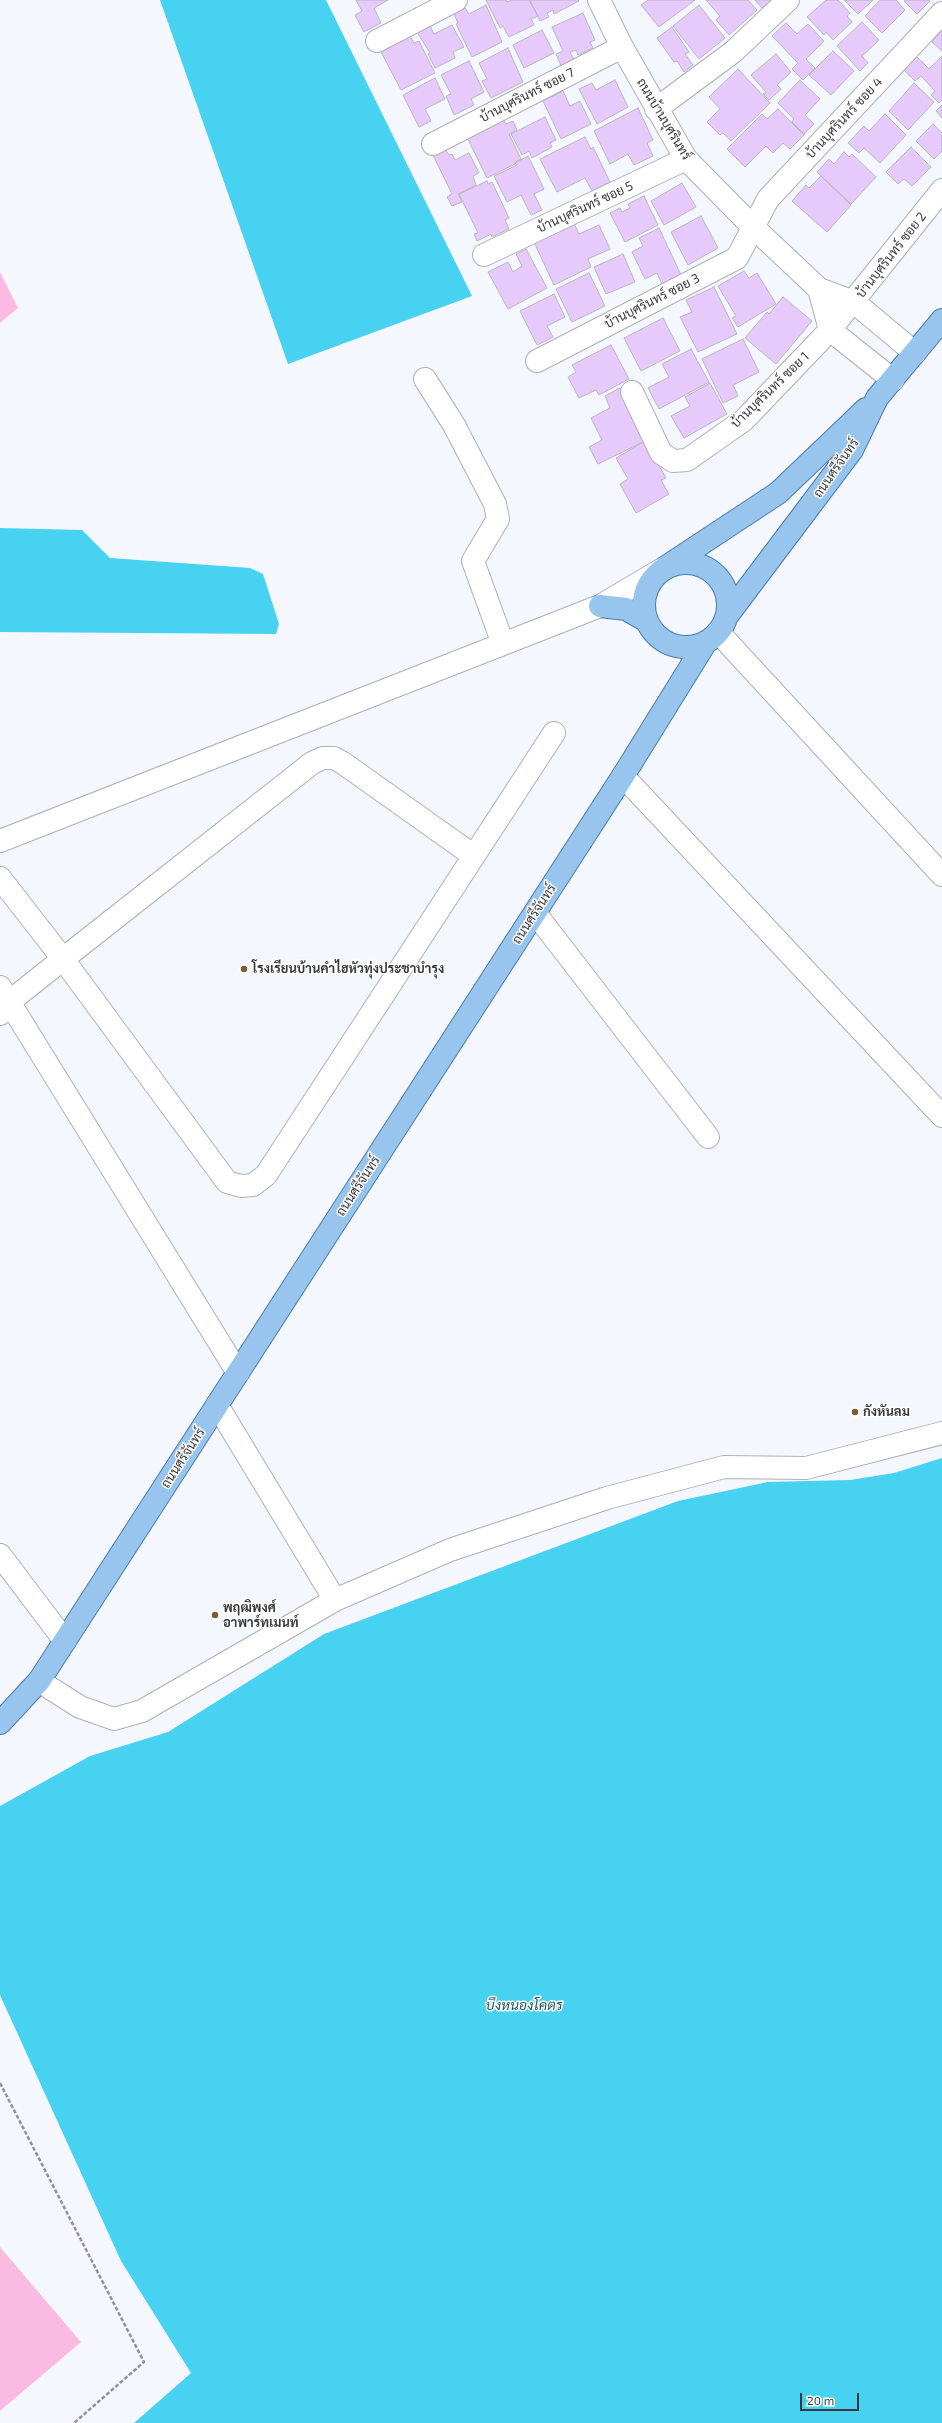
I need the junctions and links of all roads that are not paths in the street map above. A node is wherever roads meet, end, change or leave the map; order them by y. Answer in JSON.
{"nodes":[{"id":1,"x":456,"y":0,"type":"edge"},
{"id":2,"x":600,"y":0,"type":"edge"},
{"id":3,"x":788,"y":0,"type":"edge"},
{"id":4,"x":942,"y":13,"type":"edge"},
{"id":5,"x":377,"y":41,"type":"dead end"},
{"id":6,"x":622,"y":47,"type":"junction"},
{"id":7,"x":656,"y":109,"type":"junction"},
{"id":8,"x":433,"y":144,"type":"dead end"},
{"id":9,"x":686,"y":159,"type":"junction"},
{"id":10,"x":942,"y":190,"type":"edge"},
{"id":11,"x":753,"y":227,"type":"junction"},
{"id":12,"x":484,"y":255,"type":"dead end"},
{"id":13,"x":819,"y":289,"type":"junction"},
{"id":14,"x":854,"y":302,"type":"junction"},
{"id":15,"x":942,"y":320,"type":"edge"},
{"id":16,"x":830,"y":330,"type":"junction"},
{"id":17,"x":915,"y":353,"type":"junction"},
{"id":18,"x":537,"y":361,"type":"dead end"},
{"id":19,"x":425,"y":379,"type":"dead end"},
{"id":20,"x":893,"y":380,"type":"junction"},
{"id":21,"x":632,"y":392,"type":"dead end"},
{"id":22,"x":878,"y":398,"type":"junction"},
{"id":23,"x":666,"y":567,"type":"junction"},
{"id":24,"x":600,"y":606,"type":"junction"},
{"id":25,"x":647,"y":621,"type":"junction"},
{"id":26,"x":717,"y":630,"type":"junction"},
{"id":27,"x":503,"y":644,"type":"junction"},
{"id":28,"x":671,"y":644,"type":"junction"},
{"id":29,"x":673,"y":696,"type":"junction"},
{"id":30,"x":554,"y":733,"type":"dead end"},
{"id":31,"x":623,"y":776,"type":"junction"},
{"id":32,"x":0,"y":841,"type":"edge"},
{"id":33,"x":474,"y":856,"type":"junction"},
{"id":34,"x":942,"y":875,"type":"edge"},
{"id":35,"x":0,"y":878,"type":"edge"},
{"id":36,"x":535,"y":913,"type":"junction"},
{"id":37,"x":63,"y":959,"type":"junction"},
{"id":38,"x":3,"y":1001,"type":"edge"},
{"id":39,"x":942,"y":1116,"type":"edge"},
{"id":40,"x":708,"y":1136,"type":"dead end"},
{"id":41,"x":238,"y":1373,"type":"junction"},
{"id":42,"x":217,"y":1405,"type":"junction"},
{"id":43,"x":942,"y":1433,"type":"edge"},
{"id":44,"x":0,"y":1555,"type":"edge"},
{"id":45,"x":335,"y":1600,"type":"junction"},
{"id":46,"x":65,"y":1640,"type":"junction"},
{"id":47,"x":39,"y":1681,"type":"junction"},
{"id":48,"x":0,"y":1723,"type":"edge"}],
"edges":[{"from":1,"to":5,"type":"street"},
{"from":2,"to":6,"type":"street","name":"ถนนบ้านบุศรินทร์"},
{"from":3,"to":7,"type":"street"},
{"from":4,"to":11,"type":"street","name":"บ้านบุศรินทร์ ซอย 4"},
{"from":6,"to":7,"type":"street","name":"ถนนบ้านบุศรินทร์"},
{"from":6,"to":8,"type":"street","name":"บ้านบุศรินทร์ ซอย 7"},
{"from":7,"to":9,"type":"street","name":"ถนนบ้านบุศรินทร์"},
{"from":9,"to":11,"type":"street","name":"ถนนบ้านบุศรินทร์"},
{"from":9,"to":12,"type":"street","name":"บ้านบุศรินทร์ ซอย 5"},
{"from":10,"to":14,"type":"street","name":"บ้านบุศรินทร์ ซอย 2"},
{"from":11,"to":13,"type":"street","name":"ถนนบ้านบุศรินทร์"},
{"from":11,"to":18,"type":"street","name":"บ้านบุศรินทร์ ซอย 3"},
{"from":13,"to":14,"type":"street"},
{"from":13,"to":16,"type":"street"},
{"from":14,"to":16,"type":"street","name":"บ้านบุศรินทร์ ซอย 2"},
{"from":14,"to":17,"type":"street"},
{"from":15,"to":17,"type":"main road","name":"ถนนศรีจันทร์"},
{"from":16,"to":20,"type":"street"},
{"from":16,"to":21,"type":"street","name":"บ้านบุศรินทร์ ซอย 1"},
{"from":17,"to":20,"type":"main road","name":"ถนนศรีจันทร์"},
{"from":19,"to":27,"type":"street"},
{"from":20,"to":22,"type":"main road","name":"ถนนศรีจันทร์"},
{"from":22,"to":23,"type":"main road"},
{"from":22,"to":26,"type":"main road","name":"ถนนศรีจันทร์"},
{"from":23,"to":24,"type":"street"},
{"from":23,"to":25,"type":"main road"},
{"from":23,"to":26,"type":"main road"},
{"from":24,"to":25,"type":"main road"},
{"from":24,"to":27,"type":"street"},
{"from":25,"to":28,"type":"main road"},
{"from":26,"to":28,"type":"main road"},
{"from":26,"to":29,"type":"main road","name":"ถนนศรีจันทร์"},
{"from":26,"to":34,"type":"street"},
{"from":27,"to":32,"type":"street"},
{"from":28,"to":29,"type":"main road"},
{"from":29,"to":31,"type":"main road","name":"ถนนศรีจันทร์"},
{"from":30,"to":33,"type":"street"},
{"from":31,"to":36,"type":"main road","name":"ถนนศรีจันทร์"},
{"from":31,"to":39,"type":"street"},
{"from":33,"to":37,"type":"street"},
{"from":33,"to":37,"type":"street"},
{"from":35,"to":37,"type":"street"},
{"from":36,"to":40,"type":"street"},
{"from":36,"to":41,"type":"main road","name":"ถนนศรีจันทร์"},
{"from":37,"to":38,"type":"street"},
{"from":38,"to":41,"type":"street"},
{"from":41,"to":42,"type":"main road","name":"ถนนศรีจันทร์"},
{"from":42,"to":45,"type":"street"},
{"from":42,"to":46,"type":"main road","name":"ถนนศรีจันทร์"},
{"from":43,"to":45,"type":"street"},
{"from":44,"to":46,"type":"street"},
{"from":45,"to":47,"type":"street"},
{"from":46,"to":47,"type":"main road","name":"ถนนศรีจันทร์"},
{"from":47,"to":48,"type":"main road","name":"ถนนศรีจันทร์"}]}
